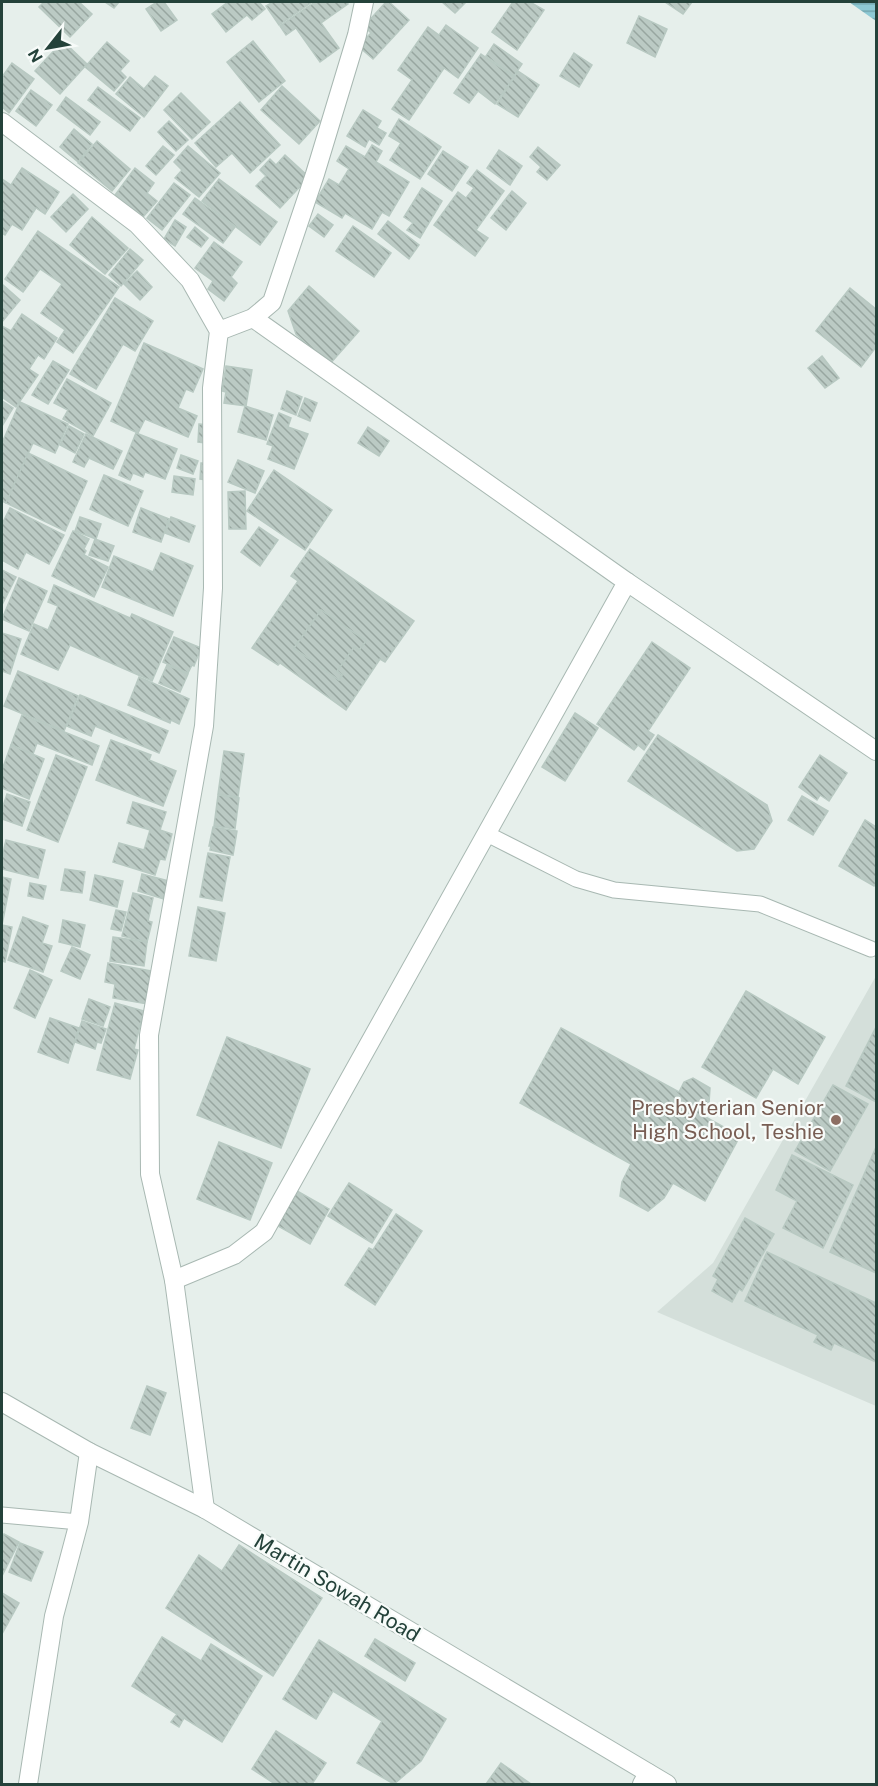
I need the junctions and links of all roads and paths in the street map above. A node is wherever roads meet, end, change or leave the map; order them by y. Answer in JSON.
{"nodes":[{"id":1,"x":364,"y":2,"type":"edge"},
{"id":2,"x":2,"y":122,"type":"edge"},
{"id":3,"x":253,"y":318,"type":"junction"},
{"id":4,"x":219,"y":331,"type":"junction"},
{"id":5,"x":627,"y":582,"type":"junction"},
{"id":6,"x":876,"y":751,"type":"edge"},
{"id":7,"x":487,"y":834,"type":"junction"},
{"id":8,"x":871,"y":949,"type":"dead end"},
{"id":9,"x":174,"y":1280,"type":"junction"},
{"id":10,"x":2,"y":1402,"type":"edge"},
{"id":11,"x":89,"y":1452,"type":"junction"},
{"id":12,"x":205,"y":1509,"type":"junction"},
{"id":13,"x":2,"y":1515,"type":"edge"},
{"id":14,"x":78,"y":1522,"type":"junction"},
{"id":15,"x":645,"y":1779,"type":"edge"},
{"id":16,"x":28,"y":1785,"type":"edge"},
{"id":17,"x":667,"y":1785,"type":"edge"}],
"edges":[{"from":1,"to":3,"type":"street"},
{"from":2,"to":4,"type":"street"},
{"from":3,"to":4,"type":"street"},
{"from":3,"to":5,"type":"street"},
{"from":4,"to":9,"type":"street"},
{"from":5,"to":6,"type":"street"},
{"from":5,"to":7,"type":"street"},
{"from":7,"to":8,"type":"lane"},
{"from":7,"to":9,"type":"street"},
{"from":9,"to":12,"type":"street"},
{"from":10,"to":11,"type":"street","name":"Martin Sowah Road"},
{"from":11,"to":12,"type":"street","name":"Martin Sowah Road"},
{"from":11,"to":14,"type":"street"},
{"from":12,"to":15,"type":"street","name":"Martin Sowah Road"},
{"from":13,"to":14,"type":"lane"},
{"from":14,"to":16,"type":"street"},
{"from":15,"to":17,"type":"street","name":"Martin Sowah Road"}]}
